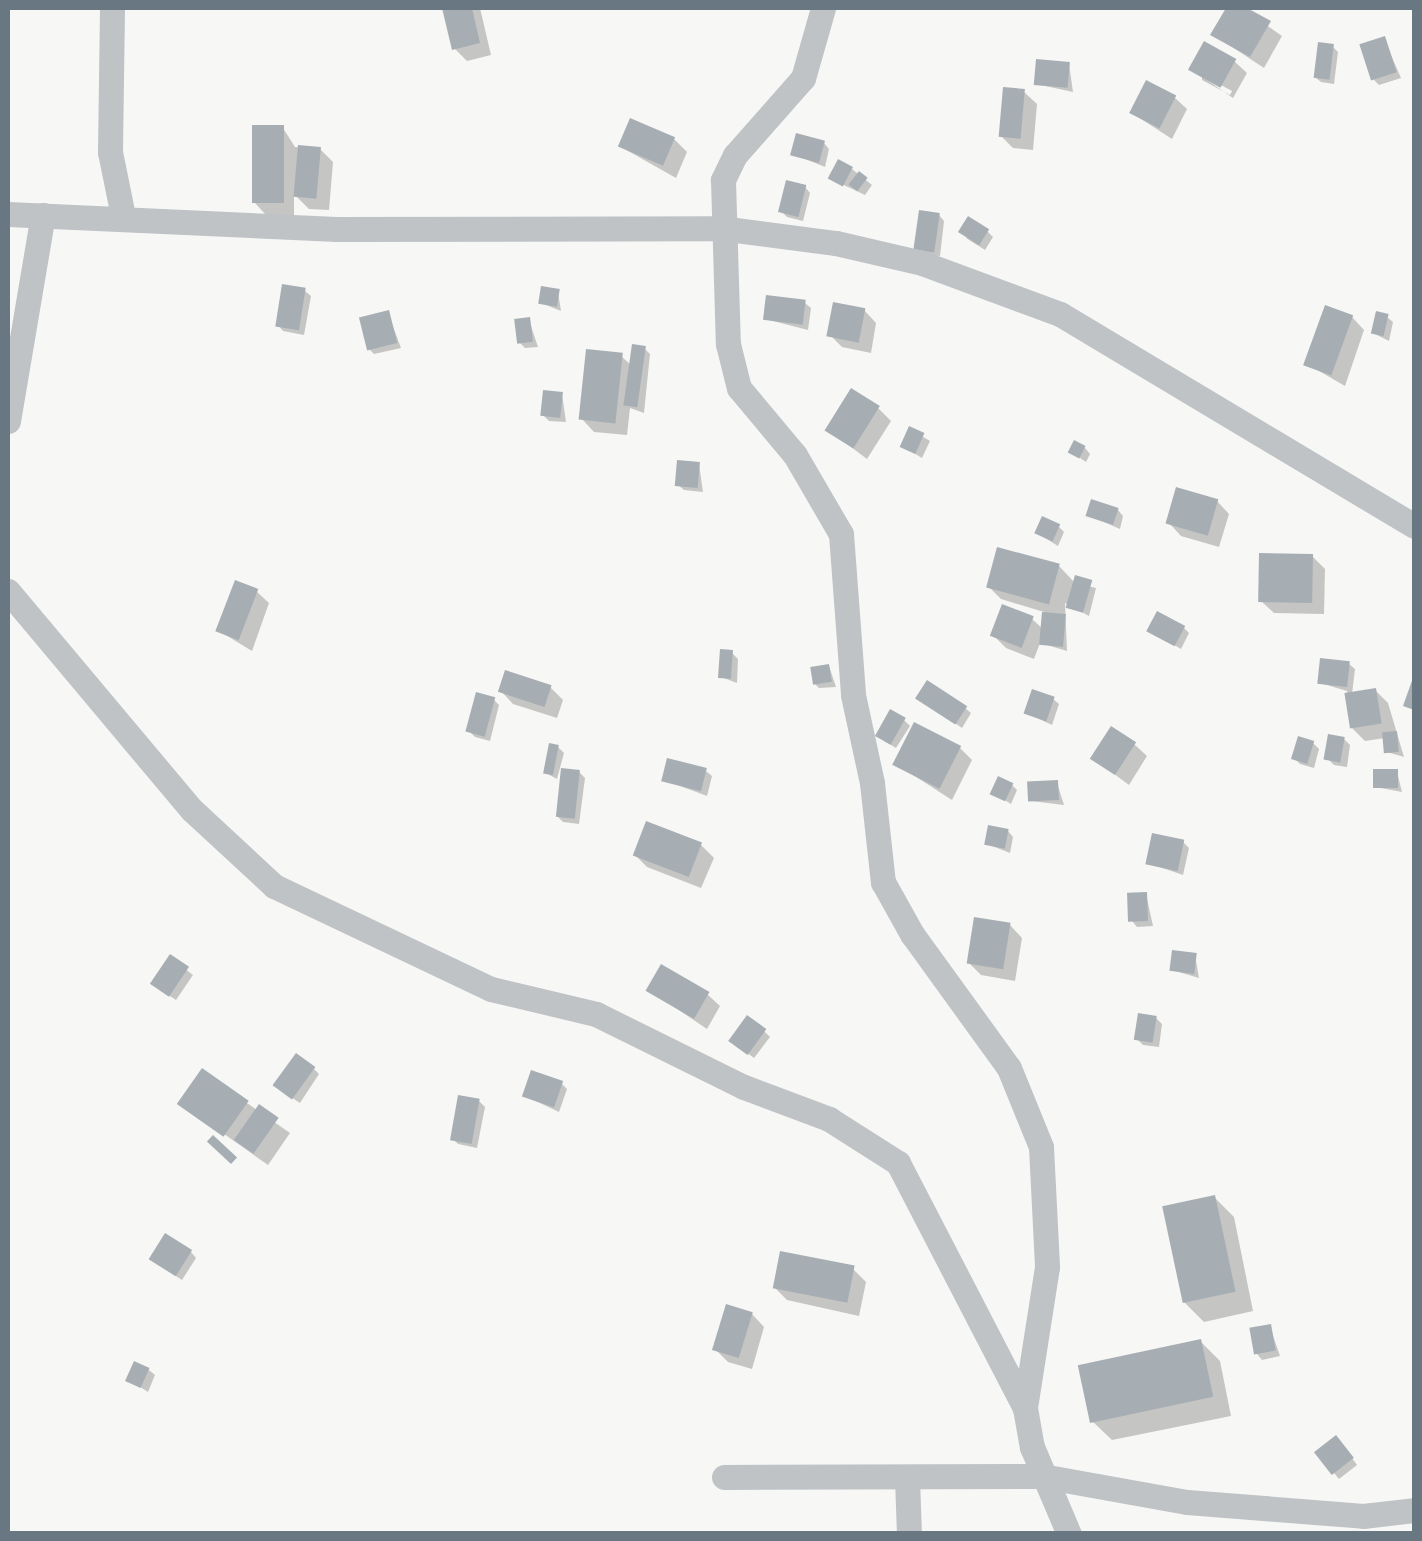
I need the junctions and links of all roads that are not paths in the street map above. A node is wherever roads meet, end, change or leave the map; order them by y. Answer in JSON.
{"nodes":[{"id":1,"x":112,"y":8,"type":"edge"},
{"id":2,"x":823,"y":8,"type":"edge"},
{"id":3,"x":8,"y":214,"type":"edge"},
{"id":4,"x":43,"y":215,"type":"junction"},
{"id":5,"x":124,"y":216,"type":"junction"},
{"id":6,"x":720,"y":228,"type":"junction"},
{"id":7,"x":8,"y":420,"type":"edge"},
{"id":8,"x":1414,"y":526,"type":"edge"},
{"id":9,"x":8,"y":591,"type":"edge"},
{"id":10,"x":1025,"y":1408,"type":"junction"},
{"id":11,"x":1042,"y":1476,"type":"junction"},
{"id":12,"x":724,"y":1477,"type":"dead end"},
{"id":13,"x":906,"y":1478,"type":"junction"},
{"id":14,"x":1414,"y":1510,"type":"edge"},
{"id":15,"x":909,"y":1534,"type":"edge"},
{"id":16,"x":1069,"y":1534,"type":"edge"}],
"edges":[{"from":1,"to":5,"type":"street"},
{"from":2,"to":6,"type":"street"},
{"from":3,"to":4,"type":"street"},
{"from":4,"to":5,"type":"street"},
{"from":4,"to":7,"type":"street"},
{"from":5,"to":6,"type":"street"},
{"from":6,"to":8,"type":"street"},
{"from":6,"to":10,"type":"street"},
{"from":9,"to":10,"type":"street"},
{"from":10,"to":11,"type":"street"},
{"from":11,"to":13,"type":"street"},
{"from":11,"to":14,"type":"street"},
{"from":11,"to":16,"type":"street"},
{"from":12,"to":13,"type":"street"},
{"from":13,"to":15,"type":"street"}]}
